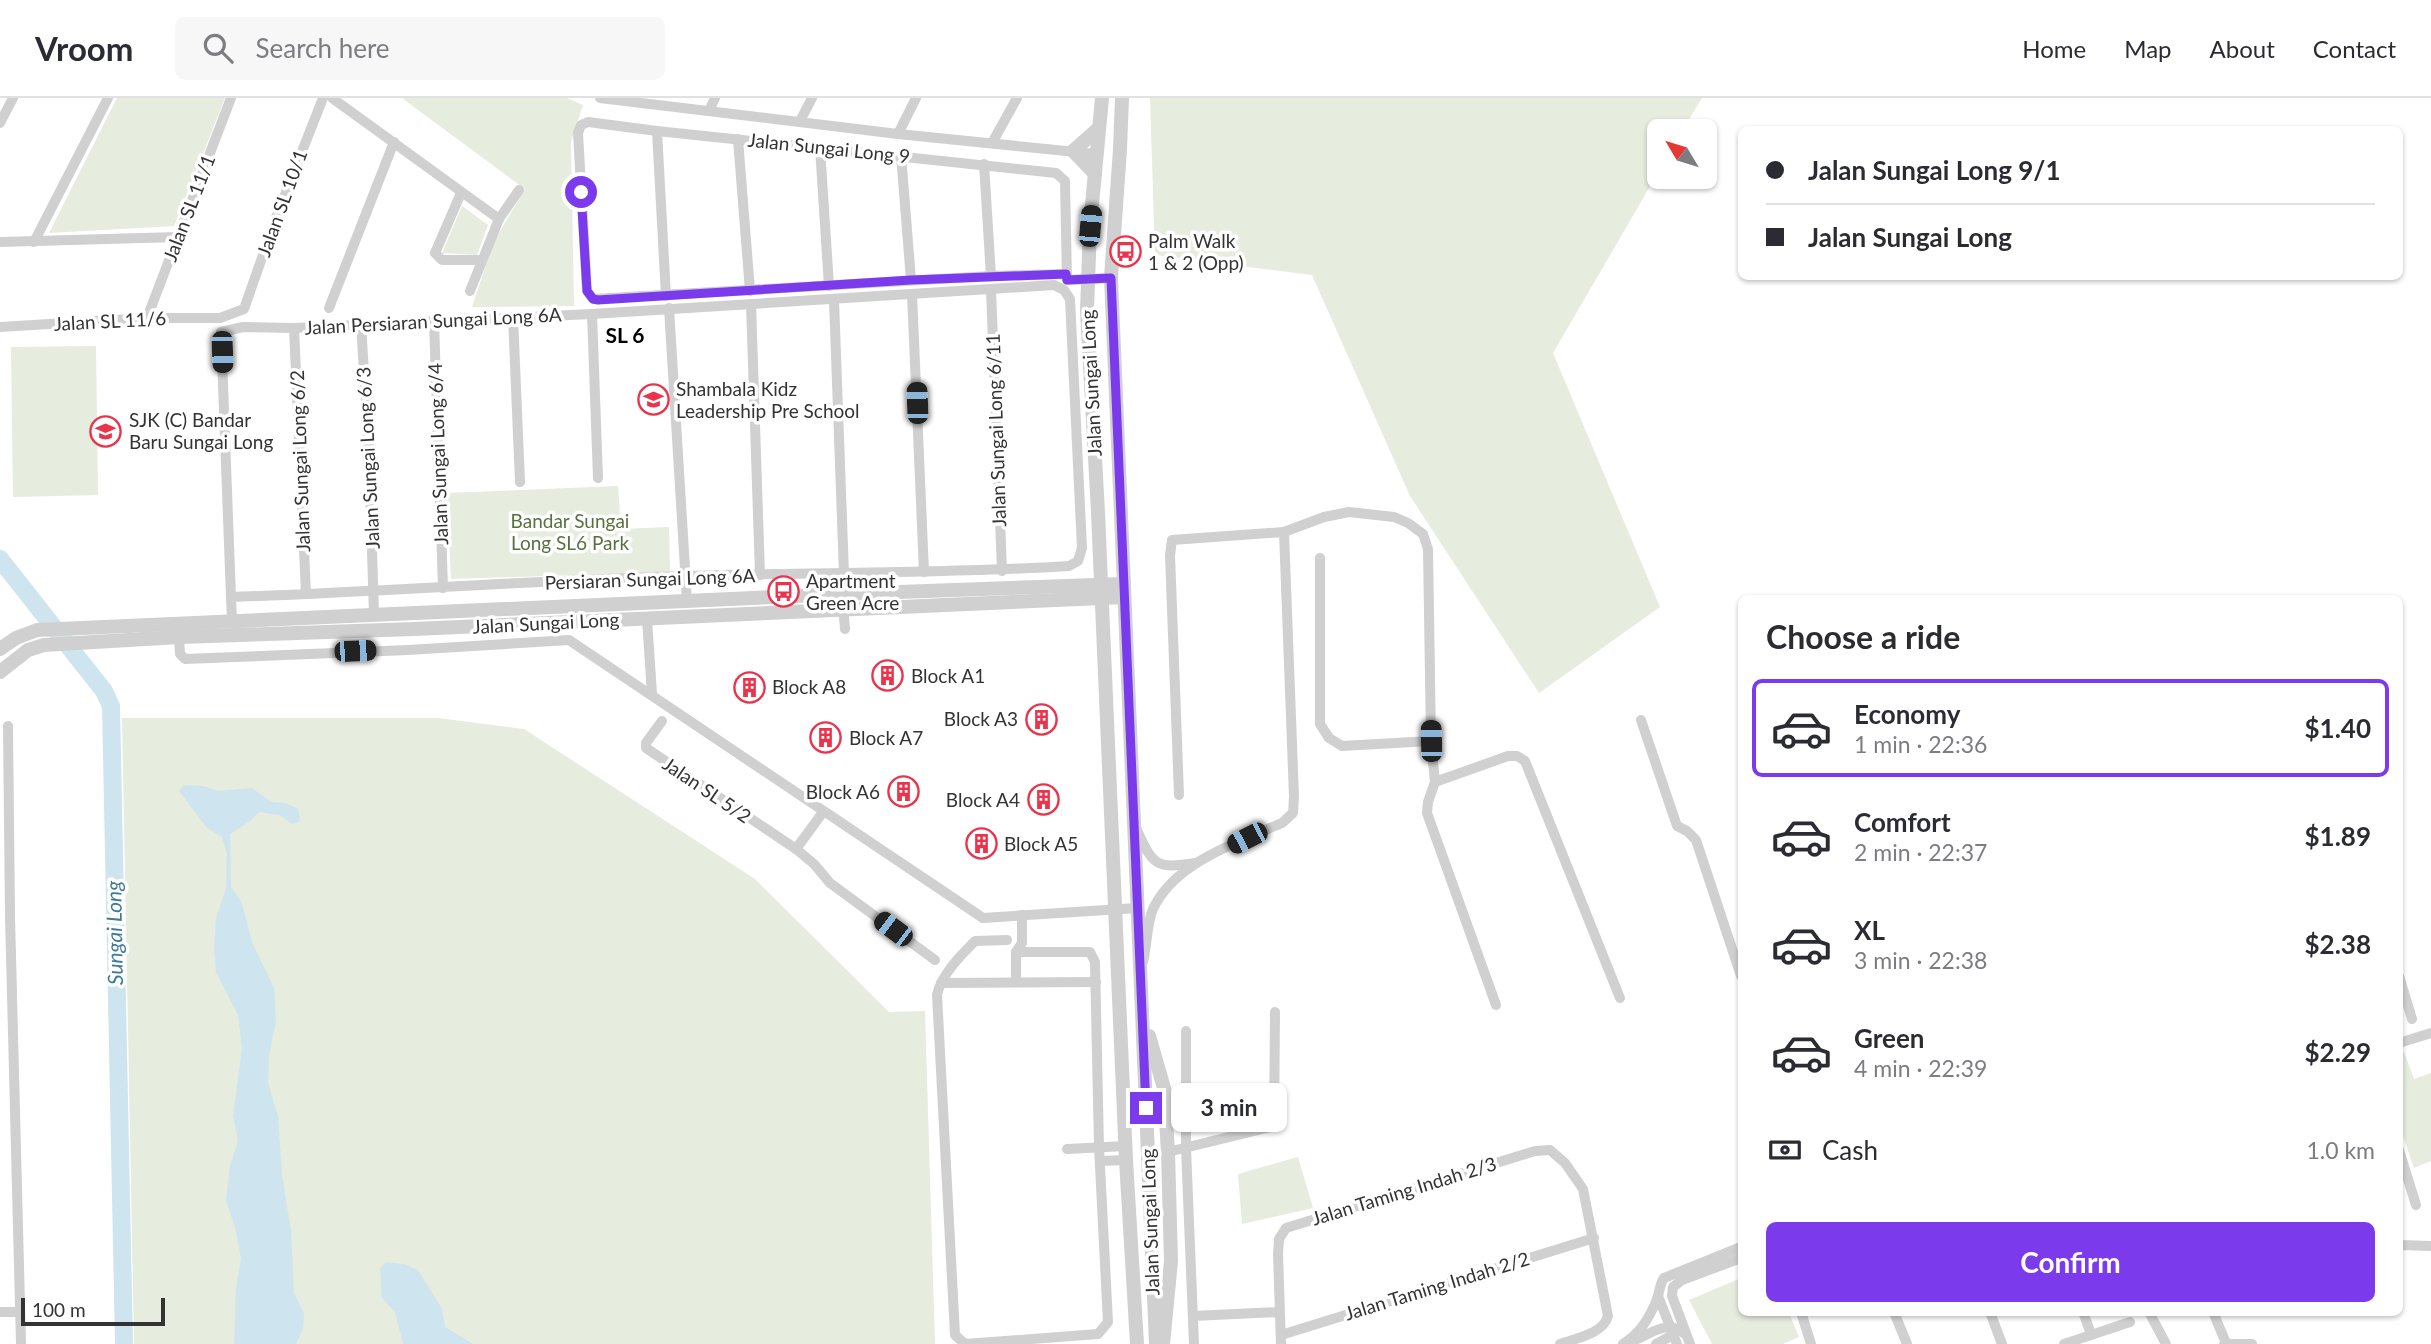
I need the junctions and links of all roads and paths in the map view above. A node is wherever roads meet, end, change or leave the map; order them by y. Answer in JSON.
{"nodes":[{"id":1,"x":13,"y":98,"type":"edge"},
{"id":2,"x":108,"y":98,"type":"edge"},
{"id":3,"x":230,"y":98,"type":"edge"},
{"id":4,"x":323,"y":98,"type":"edge"},
{"id":5,"x":332,"y":98,"type":"edge"},
{"id":6,"x":600,"y":98,"type":"edge"},
{"id":7,"x":715,"y":98,"type":"edge"},
{"id":8,"x":812,"y":98,"type":"edge"},
{"id":9,"x":916,"y":98,"type":"edge"},
{"id":10,"x":1017,"y":98,"type":"edge"},
{"id":11,"x":1102,"y":98,"type":"edge"},
{"id":12,"x":1122,"y":98,"type":"edge"},
{"id":13,"x":618,"y":99,"type":"edge"},
{"id":14,"x":709,"y":111,"type":"junction"},
{"id":15,"x":800,"y":121,"type":"junction"},
{"id":16,"x":0,"y":123,"type":"edge"},
{"id":17,"x":1099,"y":128,"type":"junction"},
{"id":18,"x":1121,"y":128,"type":"junction"},
{"id":19,"x":657,"y":131,"type":"junction"},
{"id":20,"x":898,"y":134,"type":"junction"},
{"id":21,"x":738,"y":139,"type":"junction"},
{"id":22,"x":394,"y":142,"type":"junction"},
{"id":23,"x":992,"y":143,"type":"junction"},
{"id":24,"x":820,"y":148,"type":"junction"},
{"id":25,"x":1073,"y":151,"type":"junction"},
{"id":26,"x":1096,"y":154,"type":"junction"},
{"id":27,"x":901,"y":155,"type":"junction"},
{"id":28,"x":984,"y":164,"type":"junction"},
{"id":29,"x":1095,"y":174,"type":"junction"},
{"id":30,"x":1118,"y":182,"type":"junction"},
{"id":31,"x":519,"y":190,"type":"dead end"},
{"id":32,"x":461,"y":193,"type":"junction"},
{"id":33,"x":499,"y":219,"type":"junction"},
{"id":34,"x":178,"y":237,"type":"junction"},
{"id":35,"x":0,"y":242,"type":"edge"},
{"id":36,"x":34,"y":242,"type":"junction"},
{"id":37,"x":481,"y":260,"type":"junction"},
{"id":38,"x":1066,"y":274,"type":"junction"},
{"id":39,"x":991,"y":276,"type":"junction"},
{"id":40,"x":1087,"y":278,"type":"junction"},
{"id":41,"x":1111,"y":278,"type":"junction"},
{"id":42,"x":911,"y":280,"type":"junction"},
{"id":43,"x":828,"y":286,"type":"junction"},
{"id":44,"x":991,"y":290,"type":"junction"},
{"id":45,"x":470,"y":291,"type":"dead end"},
{"id":46,"x":750,"y":291,"type":"junction"},
{"id":47,"x":912,"y":294,"type":"junction"},
{"id":48,"x":666,"y":296,"type":"junction"},
{"id":49,"x":834,"y":300,"type":"junction"},
{"id":50,"x":751,"y":304,"type":"junction"},
{"id":51,"x":329,"y":308,"type":"dead end"},
{"id":52,"x":669,"y":308,"type":"junction"},
{"id":53,"x":244,"y":309,"type":"joint"},
{"id":54,"x":592,"y":314,"type":"junction"},
{"id":55,"x":513,"y":317,"type":"junction"},
{"id":56,"x":147,"y":318,"type":"junction"},
{"id":57,"x":434,"y":321,"type":"junction"},
{"id":58,"x":361,"y":324,"type":"junction"},
{"id":59,"x":0,"y":327,"type":"edge"},
{"id":60,"x":294,"y":328,"type":"junction"},
{"id":61,"x":598,"y":478,"type":"dead end"},
{"id":62,"x":520,"y":482,"type":"dead end"},
{"id":63,"x":1120,"y":511,"type":"junction"},
{"id":64,"x":1098,"y":512,"type":"junction"},
{"id":65,"x":1284,"y":532,"type":"junction"},
{"id":66,"x":1320,"y":558,"type":"dead end"},
{"id":67,"x":1069,"y":566,"type":"joint"},
{"id":68,"x":1002,"y":571,"type":"junction"},
{"id":69,"x":923,"y":572,"type":"junction"},
{"id":70,"x":844,"y":574,"type":"junction"},
{"id":71,"x":761,"y":575,"type":"junction"},
{"id":72,"x":685,"y":576,"type":"junction"},
{"id":73,"x":443,"y":588,"type":"junction"},
{"id":74,"x":1124,"y":590,"type":"junction"},
{"id":75,"x":1100,"y":591,"type":"junction"},
{"id":76,"x":373,"y":592,"type":"junction"},
{"id":77,"x":306,"y":594,"type":"junction"},
{"id":78,"x":842,"y":594,"type":"junction"},
{"id":79,"x":231,"y":597,"type":"junction"},
{"id":80,"x":687,"y":601,"type":"junction"},
{"id":81,"x":843,"y":610,"type":"junction"},
{"id":82,"x":374,"y":615,"type":"junction"},
{"id":83,"x":648,"y":619,"type":"junction"},
{"id":84,"x":232,"y":621,"type":"junction"},
{"id":85,"x":845,"y":629,"type":"dead end"},
{"id":86,"x":179,"y":637,"type":"junction"},
{"id":87,"x":0,"y":649,"type":"edge"},
{"id":88,"x":0,"y":672,"type":"edge"},
{"id":89,"x":652,"y":694,"type":"junction"},
{"id":90,"x":1641,"y":720,"type":"dead end"},
{"id":91,"x":662,"y":721,"type":"dead end"},
{"id":92,"x":8,"y":726,"type":"dead end"},
{"id":93,"x":1431,"y":741,"type":"junction"},
{"id":94,"x":1436,"y":782,"type":"junction"},
{"id":95,"x":1179,"y":795,"type":"dead end"},
{"id":96,"x":823,"y":812,"type":"junction"},
{"id":97,"x":1133,"y":821,"type":"junction"},
{"id":98,"x":796,"y":849,"type":"junction"},
{"id":99,"x":1196,"y":863,"type":"junction"},
{"id":100,"x":1137,"y":908,"type":"junction"},
{"id":101,"x":1116,"y":909,"type":"junction"},
{"id":102,"x":1022,"y":915,"type":"junction"},
{"id":103,"x":1008,"y":916,"type":"junction"},
{"id":104,"x":1007,"y":940,"type":"junction"},
{"id":105,"x":1016,"y":952,"type":"junction"},
{"id":106,"x":935,"y":960,"type":"dead end"},
{"id":107,"x":1738,"y":965,"type":"edge"},
{"id":108,"x":1140,"y":976,"type":"junction"},
{"id":109,"x":1016,"y":982,"type":"junction"},
{"id":110,"x":1096,"y":982,"type":"junction"},
{"id":111,"x":941,"y":983,"type":"junction"},
{"id":112,"x":2403,"y":989,"type":"edge"},
{"id":113,"x":1620,"y":998,"type":"dead end"},
{"id":114,"x":1496,"y":1005,"type":"dead end"},
{"id":115,"x":1275,"y":1012,"type":"dead end"},
{"id":116,"x":1142,"y":1014,"type":"junction"},
{"id":117,"x":2412,"y":1019,"type":"dead end"},
{"id":118,"x":1185,"y":1031,"type":"dead end"},
{"id":119,"x":2431,"y":1032,"type":"edge"},
{"id":120,"x":2403,"y":1042,"type":"edge"},
{"id":121,"x":1100,"y":1147,"type":"junction"},
{"id":122,"x":1186,"y":1148,"type":"junction"},
{"id":123,"x":1067,"y":1149,"type":"dead end"},
{"id":124,"x":1168,"y":1152,"type":"junction"},
{"id":125,"x":1126,"y":1153,"type":"junction"},
{"id":126,"x":1100,"y":1161,"type":"junction"},
{"id":127,"x":2403,"y":1163,"type":"edge"},
{"id":128,"x":2416,"y":1205,"type":"dead end"},
{"id":129,"x":1594,"y":1238,"type":"junction"},
{"id":130,"x":2403,"y":1245,"type":"edge"},
{"id":131,"x":2431,"y":1246,"type":"edge"},
{"id":132,"x":1738,"y":1248,"type":"edge"},
{"id":133,"x":1738,"y":1259,"type":"edge"},
{"id":134,"x":1658,"y":1296,"type":"junction"},
{"id":135,"x":20,"y":1311,"type":"junction"},
{"id":136,"x":0,"y":1312,"type":"edge"},
{"id":137,"x":1279,"y":1312,"type":"junction"},
{"id":138,"x":1802,"y":1316,"type":"edge"},
{"id":139,"x":1896,"y":1316,"type":"edge"},
{"id":140,"x":1992,"y":1316,"type":"edge"},
{"id":141,"x":2084,"y":1316,"type":"edge"},
{"id":142,"x":2152,"y":1316,"type":"edge"},
{"id":143,"x":2214,"y":1316,"type":"edge"},
{"id":144,"x":1192,"y":1317,"type":"junction"},
{"id":145,"x":2130,"y":1322,"type":"dead end"},
{"id":146,"x":1675,"y":1330,"type":"edge"},
{"id":147,"x":2091,"y":1334,"type":"junction"},
{"id":148,"x":1281,"y":1340,"type":"edge"},
{"id":149,"x":1688,"y":1340,"type":"edge"},
{"id":150,"x":1809,"y":1343,"type":"edge"},
{"id":151,"x":20,"y":1344,"type":"edge"},
{"id":152,"x":1137,"y":1344,"type":"edge"},
{"id":153,"x":1156,"y":1344,"type":"edge"},
{"id":154,"x":1163,"y":1344,"type":"edge"},
{"id":155,"x":1194,"y":1344,"type":"edge"},
{"id":156,"x":1560,"y":1344,"type":"edge"},
{"id":157,"x":1624,"y":1344,"type":"edge"},
{"id":158,"x":1656,"y":1344,"type":"edge"},
{"id":159,"x":1907,"y":1344,"type":"edge"},
{"id":160,"x":2002,"y":1344,"type":"edge"},
{"id":161,"x":2064,"y":1344,"type":"edge"},
{"id":162,"x":2166,"y":1344,"type":"edge"},
{"id":163,"x":2225,"y":1344,"type":"edge"},
{"id":164,"x":2252,"y":1344,"type":"edge"}],
"edges":[{"from":1,"to":16,"type":"street"},
{"from":2,"to":36,"type":"street"},
{"from":3,"to":34,"type":"street","name":"Jalan SL 11/1"},
{"from":4,"to":53,"type":"street","name":"Jalan SL 10/1"},
{"from":5,"to":22,"type":"street"},
{"from":6,"to":13,"type":"street"},
{"from":7,"to":14,"type":"street"},
{"from":8,"to":15,"type":"street"},
{"from":9,"to":20,"type":"street"},
{"from":10,"to":23,"type":"street"},
{"from":11,"to":17,"type":"street","name":"Jalan Sungai Long"},
{"from":12,"to":18,"type":"street","name":"Jalan Sungai Long"},
{"from":13,"to":14,"type":"street"},
{"from":14,"to":15,"type":"street"},
{"from":15,"to":20,"type":"street"},
{"from":17,"to":25,"type":"street"},
{"from":17,"to":26,"type":"street","name":"Jalan Sungai Long"},
{"from":18,"to":26,"type":"street"},
{"from":18,"to":30,"type":"street","name":"Jalan Sungai Long"},
{"from":19,"to":21,"type":"street","name":"Jalan Sungai Long 9"},
{"from":19,"to":48,"type":"street"},
{"from":19,"to":48,"type":"street","name":"Jalan Sungai Long 9"},
{"from":20,"to":23,"type":"street"},
{"from":21,"to":24,"type":"street","name":"Jalan Sungai Long 9"},
{"from":21,"to":46,"type":"street"},
{"from":22,"to":32,"type":"street"},
{"from":22,"to":51,"type":"street"},
{"from":23,"to":25,"type":"street"},
{"from":24,"to":27,"type":"street","name":"Jalan Sungai Long 9"},
{"from":24,"to":43,"type":"street"},
{"from":25,"to":26,"type":"street"},
{"from":25,"to":29,"type":"street"},
{"from":26,"to":29,"type":"street","name":"Jalan Sungai Long"},
{"from":26,"to":30,"type":"street"},
{"from":27,"to":28,"type":"street","name":"Jalan Sungai Long 9"},
{"from":27,"to":42,"type":"street"},
{"from":28,"to":38,"type":"street","name":"Jalan Sungai Long 9"},
{"from":28,"to":39,"type":"street"},
{"from":29,"to":40,"type":"street","name":"Jalan Sungai Long"},
{"from":30,"to":41,"type":"street","name":"Jalan Sungai Long"},
{"from":31,"to":33,"type":"street"},
{"from":32,"to":33,"type":"street"},
{"from":32,"to":37,"type":"street"},
{"from":33,"to":37,"type":"street"},
{"from":34,"to":36,"type":"street"},
{"from":34,"to":56,"type":"street","name":"Jalan SL 11/1"},
{"from":35,"to":36,"type":"street"},
{"from":37,"to":45,"type":"street"},
{"from":38,"to":39,"type":"street"},
{"from":38,"to":40,"type":"street"},
{"from":39,"to":42,"type":"street"},
{"from":40,"to":41,"type":"street"},
{"from":40,"to":64,"type":"street","name":"Jalan Sungai Long"},
{"from":41,"to":63,"type":"street","name":"Jalan Sungai Long"},
{"from":42,"to":43,"type":"street"},
{"from":43,"to":46,"type":"street"},
{"from":44,"to":47,"type":"street","name":"Jalan Persiaran Sungai Long 6A"},
{"from":44,"to":67,"type":"street","name":"Jalan Persiaran Sungai Long 6A"},
{"from":44,"to":68,"type":"street","name":"Jalan Sungai Long 6/11"},
{"from":46,"to":48,"type":"street"},
{"from":47,"to":49,"type":"street","name":"Jalan Persiaran Sungai Long 6A"},
{"from":47,"to":69,"type":"street"},
{"from":49,"to":50,"type":"street","name":"Jalan Persiaran Sungai Long 6A"},
{"from":49,"to":70,"type":"street"},
{"from":50,"to":52,"type":"street","name":"Jalan Persiaran Sungai Long 6A"},
{"from":50,"to":71,"type":"street"},
{"from":52,"to":54,"type":"street","name":"Jalan Persiaran Sungai Long 6A"},
{"from":52,"to":72,"type":"street"},
{"from":53,"to":56,"type":"street","name":"Jalan SL 11/6"},
{"from":54,"to":55,"type":"street","name":"Jalan Persiaran Sungai Long 6A"},
{"from":54,"to":61,"type":"street"},
{"from":55,"to":57,"type":"street","name":"Jalan Persiaran Sungai Long 6A"},
{"from":55,"to":62,"type":"street"},
{"from":56,"to":59,"type":"street","name":"Jalan SL 11/6"},
{"from":57,"to":58,"type":"street","name":"Jalan Persiaran Sungai Long 6A"},
{"from":57,"to":73,"type":"street","name":"Jalan Sungai Long 6/4"},
{"from":58,"to":60,"type":"street","name":"Jalan Persiaran Sungai Long 6A"},
{"from":58,"to":76,"type":"street","name":"Jalan Sungai Long 6/3"},
{"from":60,"to":77,"type":"street","name":"Jalan Sungai Long 6/2"},
{"from":60,"to":79,"type":"street","name":"Jalan Persiaran Sungai Long 6A"},
{"from":63,"to":64,"type":"street"},
{"from":63,"to":74,"type":"street","name":"Jalan Sungai Long"},
{"from":64,"to":75,"type":"street","name":"Jalan Sungai Long"},
{"from":65,"to":93,"type":"street"},
{"from":65,"to":95,"type":"street"},
{"from":65,"to":99,"type":"street"},
{"from":66,"to":93,"type":"street"},
{"from":67,"to":68,"type":"street","name":"Persiaran Sungai Long 6A"},
{"from":68,"to":69,"type":"street","name":"Persiaran Sungai Long 6A"},
{"from":69,"to":70,"type":"street","name":"Persiaran Sungai Long 6A"},
{"from":70,"to":71,"type":"street","name":"Persiaran Sungai Long 6A"},
{"from":70,"to":78,"type":"street"},
{"from":71,"to":72,"type":"street","name":"Persiaran Sungai Long 6A"},
{"from":72,"to":73,"type":"street","name":"Persiaran Sungai Long 6A"},
{"from":72,"to":80,"type":"street"},
{"from":73,"to":76,"type":"street","name":"Persiaran Sungai Long 6A"},
{"from":74,"to":75,"type":"street","name":"Jalan Sungai Long"},
{"from":74,"to":97,"type":"street","name":"Jalan Sungai Long"},
{"from":75,"to":78,"type":"street","name":"Jalan Sungai Long"},
{"from":75,"to":81,"type":"street","name":"Jalan Sungai Long"},
{"from":75,"to":101,"type":"street","name":"Jalan Sungai Long"},
{"from":76,"to":77,"type":"street","name":"Persiaran Sungai Long 6A"},
{"from":76,"to":82,"type":"street","name":"Jalan Sungai Long 6/3"},
{"from":77,"to":79,"type":"street","name":"Persiaran Sungai Long 6A"},
{"from":78,"to":80,"type":"street","name":"Jalan Sungai Long"},
{"from":78,"to":81,"type":"street"},
{"from":79,"to":84,"type":"street"},
{"from":80,"to":82,"type":"street","name":"Jalan Sungai Long"},
{"from":81,"to":83,"type":"street","name":"Jalan Sungai Long"},
{"from":81,"to":85,"type":"street"},
{"from":82,"to":84,"type":"street","name":"Jalan Sungai Long"},
{"from":83,"to":86,"type":"street","name":"Jalan Sungai Long"},
{"from":83,"to":89,"type":"street"},
{"from":84,"to":87,"type":"street","name":"Jalan Sungai Long"},
{"from":86,"to":88,"type":"street","name":"Jalan Sungai Long"},
{"from":86,"to":89,"type":"street"},
{"from":89,"to":96,"type":"street"},
{"from":90,"to":107,"type":"street"},
{"from":91,"to":98,"type":"street","name":"Jalan SL 5/2"},
{"from":92,"to":135,"type":"street"},
{"from":93,"to":94,"type":"street"},
{"from":94,"to":113,"type":"street"},
{"from":94,"to":114,"type":"street"},
{"from":96,"to":98,"type":"street"},
{"from":96,"to":103,"type":"street"},
{"from":97,"to":99,"type":"street"},
{"from":97,"to":100,"type":"street","name":"Jalan Sungai Long"},
{"from":98,"to":106,"type":"street"},
{"from":99,"to":108,"type":"street"},
{"from":100,"to":101,"type":"street"},
{"from":100,"to":108,"type":"street","name":"Jalan Sungai Long"},
{"from":101,"to":102,"type":"street"},
{"from":101,"to":125,"type":"street","name":"Jalan Sungai Long"},
{"from":102,"to":103,"type":"street"},
{"from":102,"to":105,"type":"street"},
{"from":103,"to":104,"type":"street"},
{"from":104,"to":105,"type":"street"},
{"from":104,"to":111,"type":"street"},
{"from":105,"to":109,"type":"street"},
{"from":105,"to":110,"type":"street"},
{"from":108,"to":116,"type":"street","name":"Jalan Sungai Long"},
{"from":109,"to":110,"type":"street"},
{"from":109,"to":111,"type":"street"},
{"from":110,"to":121,"type":"street"},
{"from":111,"to":126,"type":"street"},
{"from":112,"to":117,"type":"street"},
{"from":115,"to":122,"type":"street"},
{"from":116,"to":124,"type":"street"},
{"from":116,"to":153,"type":"street","name":"Jalan Sungai Long"},
{"from":118,"to":122,"type":"street"},
{"from":119,"to":120,"type":"street"},
{"from":121,"to":123,"type":"street"},
{"from":121,"to":125,"type":"street"},
{"from":121,"to":126,"type":"street"},
{"from":122,"to":124,"type":"street"},
{"from":122,"to":144,"type":"street"},
{"from":124,"to":154,"type":"street"},
{"from":125,"to":126,"type":"street"},
{"from":125,"to":152,"type":"street","name":"Jalan Sungai Long"},
{"from":127,"to":128,"type":"street"},
{"from":129,"to":137,"type":"street","name":"Jalan Taming Indah 2/3"},
{"from":129,"to":148,"type":"street","name":"Jalan Taming Indah 2/2"},
{"from":129,"to":156,"type":"street"},
{"from":130,"to":131,"type":"street"},
{"from":132,"to":134,"type":"street"},
{"from":133,"to":146,"type":"street"},
{"from":134,"to":146,"type":"street"},
{"from":134,"to":157,"type":"street"},
{"from":135,"to":136,"type":"street"},
{"from":135,"to":151,"type":"street"},
{"from":137,"to":144,"type":"street"},
{"from":137,"to":148,"type":"street"},
{"from":138,"to":150,"type":"street"},
{"from":139,"to":159,"type":"street"},
{"from":140,"to":160,"type":"street"},
{"from":141,"to":147,"type":"street"},
{"from":142,"to":162,"type":"street"},
{"from":143,"to":163,"type":"street"},
{"from":144,"to":155,"type":"street"},
{"from":145,"to":147,"type":"street"},
{"from":146,"to":149,"type":"street"},
{"from":146,"to":157,"type":"street"},
{"from":146,"to":158,"type":"street"},
{"from":147,"to":161,"type":"street"},
{"from":163,"to":164,"type":"street"}]}
